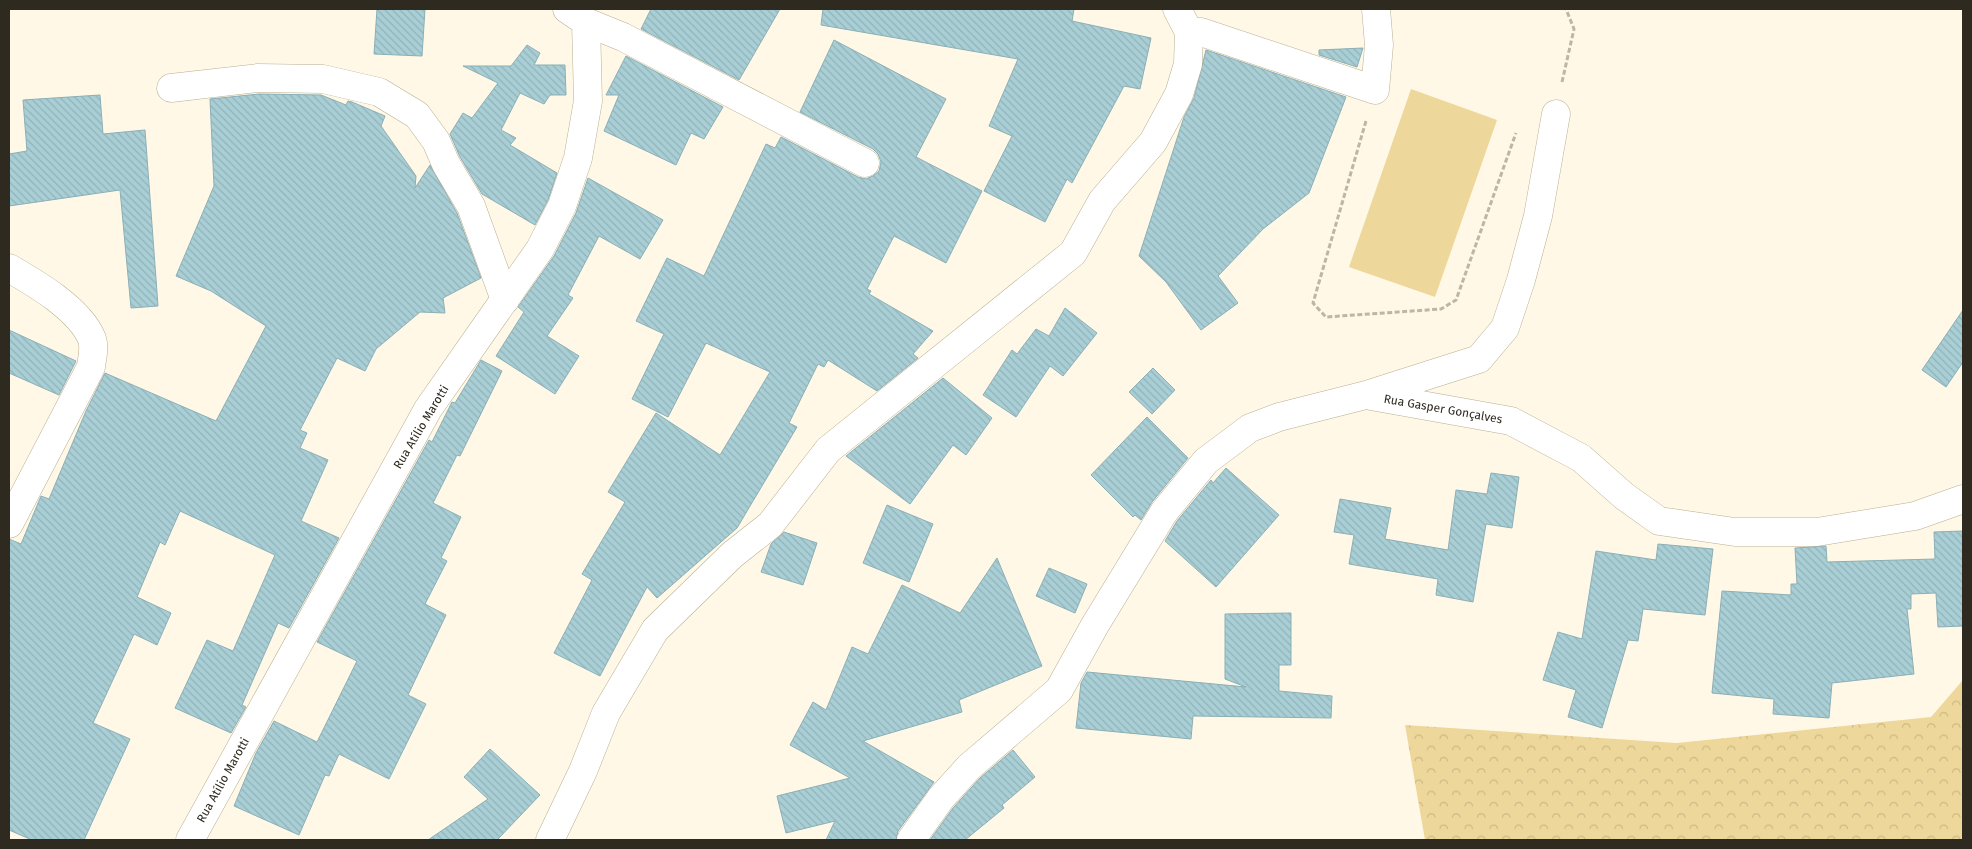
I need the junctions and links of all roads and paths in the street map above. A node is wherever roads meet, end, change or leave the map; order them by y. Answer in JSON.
{"nodes":[{"id":1,"x":1376,"y":9,"type":"edge"},
{"id":2,"x":1566,"y":9,"type":"edge"},
{"id":3,"x":576,"y":15,"type":"edge"},
{"id":4,"x":1183,"y":21,"type":"edge"},
{"id":5,"x":171,"y":88,"type":"dead end"},
{"id":6,"x":1375,"y":90,"type":"junction"},
{"id":7,"x":1556,"y":114,"type":"junction"},
{"id":8,"x":865,"y":163,"type":"dead end"},
{"id":9,"x":9,"y":268,"type":"edge"},
{"id":10,"x":504,"y":300,"type":"junction"},
{"id":11,"x":1366,"y":395,"type":"junction"},
{"id":12,"x":1963,"y":499,"type":"edge"},
{"id":13,"x":9,"y":524,"type":"edge"},
{"id":14,"x":190,"y":840,"type":"edge"},
{"id":15,"x":550,"y":840,"type":"edge"},
{"id":16,"x":911,"y":840,"type":"edge"}],
"edges":[{"from":1,"to":6,"type":"street"},
{"from":2,"to":7,"type":"path"},
{"from":3,"to":8,"type":"street"},
{"from":3,"to":10,"type":"street","name":"Rua Atílio Marotti"},
{"from":4,"to":6,"type":"street"},
{"from":4,"to":15,"type":"street"},
{"from":5,"to":10,"type":"street"},
{"from":6,"to":7,"type":"path"},
{"from":7,"to":11,"type":"street"},
{"from":9,"to":13,"type":"street"},
{"from":10,"to":14,"type":"street","name":"Rua Atílio Marotti"},
{"from":11,"to":12,"type":"street","name":"Rua Gasper Gonçalves"},
{"from":11,"to":16,"type":"street"}]}
